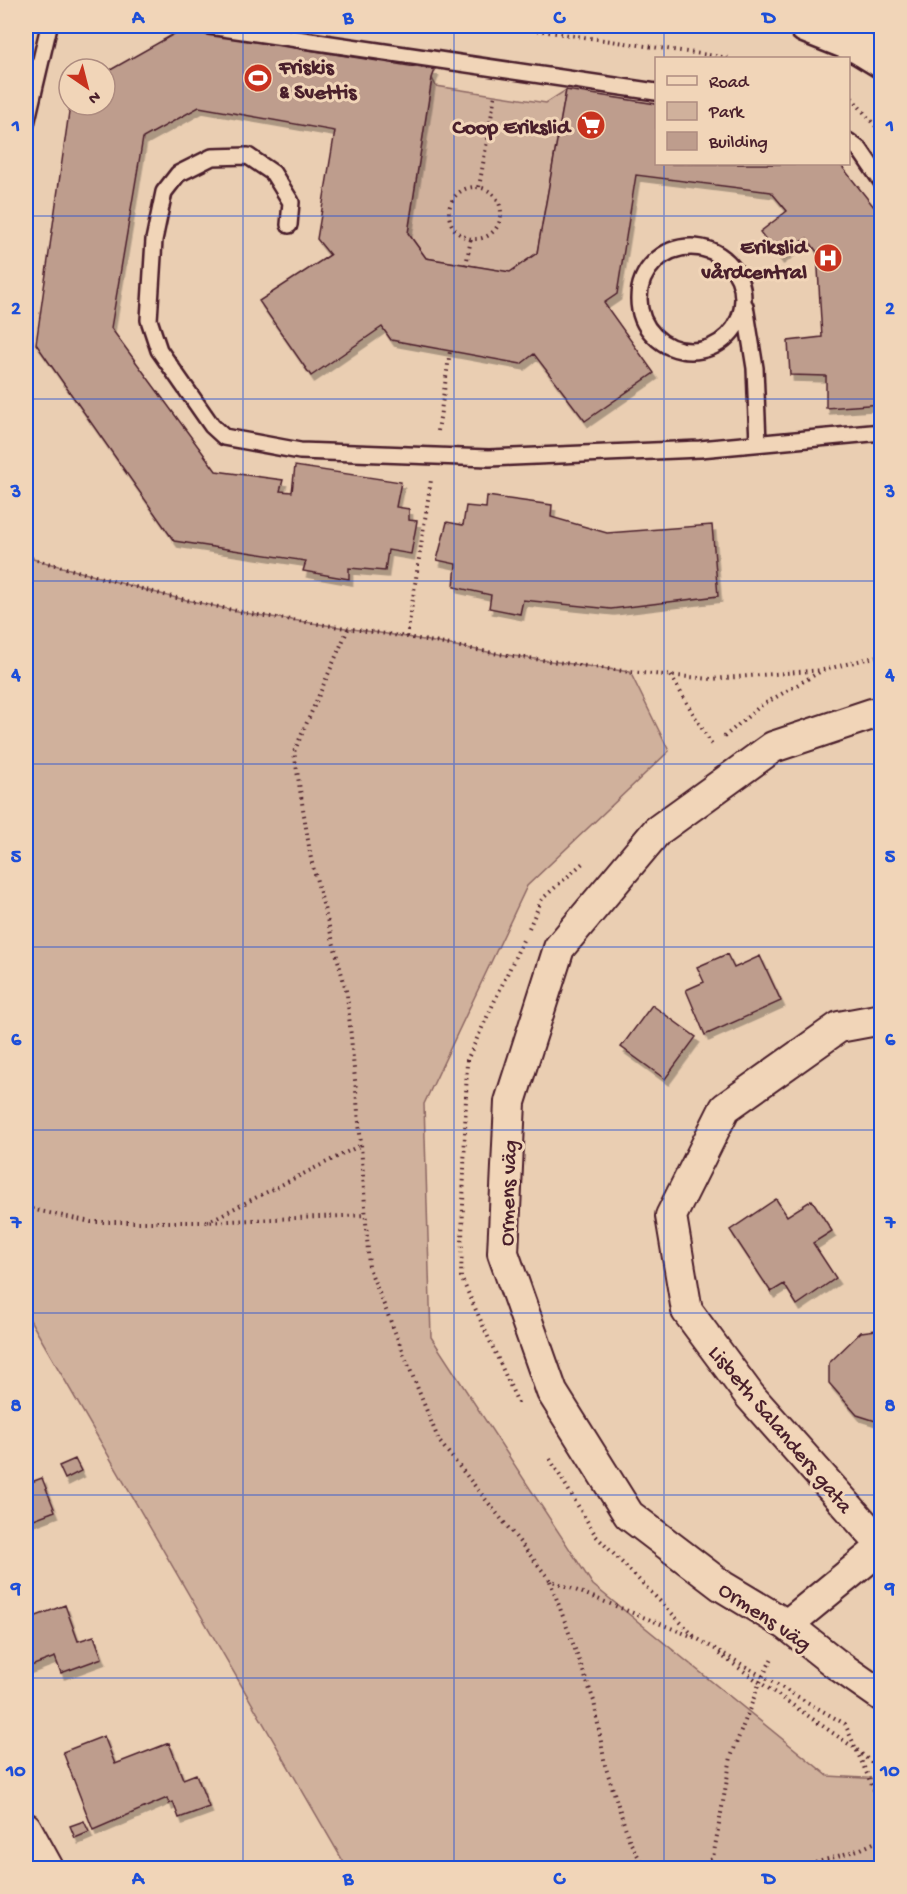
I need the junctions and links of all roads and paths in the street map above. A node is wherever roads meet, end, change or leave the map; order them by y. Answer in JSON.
{"nodes":[{"id":1,"x":49,"y":26,"type":"edge"},
{"id":2,"x":209,"y":26,"type":"edge"},
{"id":3,"x":507,"y":26,"type":"edge"},
{"id":4,"x":806,"y":26,"type":"edge"},
{"id":5,"x":722,"y":57,"type":"edge"},
{"id":6,"x":882,"y":61,"type":"edge"},
{"id":7,"x":655,"y":92,"type":"edge"},
{"id":8,"x":850,"y":94,"type":"edge"},
{"id":9,"x":495,"y":95,"type":"dead end"},
{"id":10,"x":26,"y":124,"type":"edge"},
{"id":11,"x":882,"y":134,"type":"edge"},
{"id":12,"x":850,"y":142,"type":"edge"},
{"id":13,"x":882,"y":182,"type":"edge"},
{"id":14,"x":479,"y":187,"type":"junction"},
{"id":15,"x":289,"y":225,"type":"dead end"},
{"id":16,"x":471,"y":238,"type":"junction"},
{"id":17,"x":466,"y":265,"type":"dead end"},
{"id":18,"x":743,"y":300,"type":"junction"},
{"id":19,"x":450,"y":351,"type":"dead end"},
{"id":20,"x":882,"y":432,"type":"edge"},
{"id":21,"x":758,"y":443,"type":"junction"},
{"id":22,"x":435,"y":455,"type":"junction"},
{"id":23,"x":26,"y":555,"type":"edge"},
{"id":24,"x":407,"y":637,"type":"junction"},
{"id":25,"x":882,"y":655,"type":"edge"},
{"id":26,"x":823,"y":670,"type":"junction"},
{"id":27,"x":671,"y":675,"type":"junction"},
{"id":28,"x":882,"y":712,"type":"edge"},
{"id":29,"x":713,"y":747,"type":"junction"},
{"id":30,"x":705,"y":754,"type":"dead end"},
{"id":31,"x":586,"y":860,"type":"dead end"},
{"id":32,"x":882,"y":1019,"type":"edge"},
{"id":33,"x":26,"y":1208,"type":"edge"},
{"id":34,"x":207,"y":1222,"type":"junction"},
{"id":35,"x":520,"y":1407,"type":"dead end"},
{"id":36,"x":549,"y":1457,"type":"dead end"},
{"id":37,"x":882,"y":1546,"type":"edge"},
{"id":38,"x":550,"y":1580,"type":"dead end"},
{"id":39,"x":787,"y":1625,"type":"junction"},
{"id":40,"x":760,"y":1682,"type":"junction"},
{"id":41,"x":882,"y":1696,"type":"edge"},
{"id":42,"x":882,"y":1772,"type":"edge"},
{"id":43,"x":26,"y":1828,"type":"edge"},
{"id":44,"x":882,"y":1839,"type":"edge"},
{"id":45,"x":48,"y":1869,"type":"edge"},
{"id":46,"x":645,"y":1869,"type":"edge"},
{"id":47,"x":702,"y":1869,"type":"edge"},
{"id":48,"x":798,"y":1869,"type":"edge"}],
"edges":[{"from":1,"to":10,"type":"lane"},
{"from":2,"to":7,"type":"lane"},
{"from":3,"to":5,"type":"path"},
{"from":4,"to":6,"type":"main road"},
{"from":8,"to":11,"type":"path"},
{"from":9,"to":14,"type":"path"},
{"from":12,"to":13,"type":"lane"},
{"from":14,"to":16,"type":"path"},
{"from":14,"to":16,"type":"path"},
{"from":15,"to":22,"type":"lane"},
{"from":16,"to":17,"type":"path"},
{"from":18,"to":18,"type":"lane"},
{"from":18,"to":21,"type":"lane"},
{"from":19,"to":22,"type":"path"},
{"from":20,"to":21,"type":"lane"},
{"from":21,"to":22,"type":"lane"},
{"from":22,"to":24,"type":"path"},
{"from":23,"to":24,"type":"path"},
{"from":24,"to":27,"type":"path"},
{"from":25,"to":26,"type":"path"},
{"from":26,"to":27,"type":"path"},
{"from":26,"to":29,"type":"path"},
{"from":27,"to":29,"type":"path"},
{"from":28,"to":39,"type":"street","name":"Ormens väg"},
{"from":29,"to":30,"type":"path"},
{"from":31,"to":35,"type":"path"},
{"from":32,"to":37,"type":"street","name":"Lisbeth Salanders gata"},
{"from":33,"to":34,"type":"path"},
{"from":34,"to":34,"type":"path"},
{"from":36,"to":40,"type":"path"},
{"from":37,"to":39,"type":"street","name":"Lisbeth Salanders gata"},
{"from":38,"to":46,"type":"path"},
{"from":39,"to":40,"type":"path"},
{"from":39,"to":41,"type":"street","name":"Ormens väg"},
{"from":40,"to":42,"type":"path"},
{"from":40,"to":47,"type":"path"},
{"from":43,"to":45,"type":"street"},
{"from":44,"to":48,"type":"path"}]}
